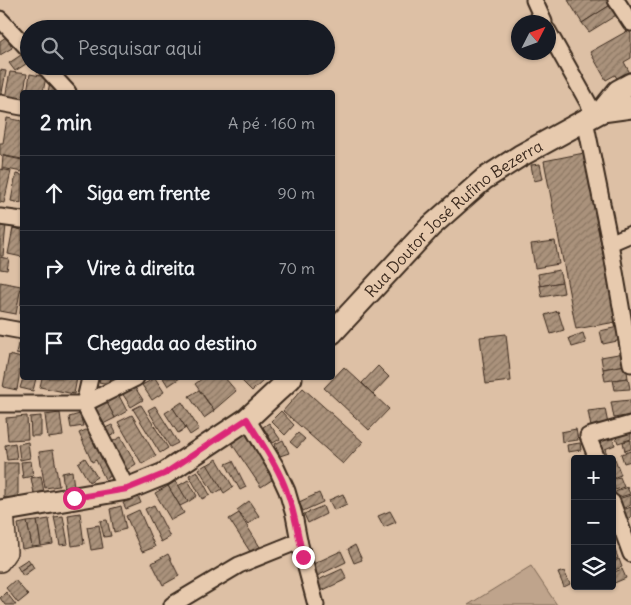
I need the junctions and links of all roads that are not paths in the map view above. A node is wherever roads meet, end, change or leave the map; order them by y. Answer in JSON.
{"nodes":[{"id":1,"x":534,"y":0,"type":"edge"},
{"id":2,"x":616,"y":0,"type":"edge"},
{"id":3,"x":541,"y":15,"type":"edge"},
{"id":4,"x":0,"y":19,"type":"edge"},
{"id":5,"x":631,"y":23,"type":"edge"},
{"id":6,"x":20,"y":40,"type":"edge"},
{"id":7,"x":556,"y":46,"type":"edge"},
{"id":8,"x":52,"y":75,"type":"edge"},
{"id":9,"x":631,"y":84,"type":"edge"},
{"id":10,"x":66,"y":90,"type":"edge"},
{"id":11,"x":0,"y":103,"type":"edge"},
{"id":12,"x":20,"y":107,"type":"edge"},
{"id":13,"x":631,"y":107,"type":"edge"},
{"id":14,"x":594,"y":116,"type":"junction"},
{"id":15,"x":0,"y":216,"type":"edge"},
{"id":16,"x":20,"y":220,"type":"edge"},
{"id":17,"x":631,"y":234,"type":"edge"},
{"id":18,"x":610,"y":243,"type":"junction"},
{"id":19,"x":0,"y":327,"type":"edge"},
{"id":20,"x":335,"y":330,"type":"edge"},
{"id":21,"x":20,"y":331,"type":"edge"},
{"id":22,"x":631,"y":364,"type":"edge"},
{"id":23,"x":90,"y":380,"type":"edge"},
{"id":24,"x":132,"y":380,"type":"edge"},
{"id":25,"x":288,"y":380,"type":"edge"},
{"id":26,"x":0,"y":404,"type":"edge"},
{"id":27,"x":84,"y":404,"type":"junction"},
{"id":28,"x":247,"y":419,"type":"junction"},
{"id":29,"x":631,"y":424,"type":"edge"},
{"id":30,"x":595,"y":455,"type":"edge"},
{"id":31,"x":127,"y":489,"type":"junction"},
{"id":32,"x":2,"y":511,"type":"edge"},
{"id":33,"x":616,"y":513,"type":"edge"},
{"id":34,"x":299,"y":541,"type":"junction"},
{"id":35,"x":631,"y":554,"type":"edge"},
{"id":36,"x":0,"y":562,"type":"edge"},
{"id":37,"x":172,"y":605,"type":"edge"},
{"id":38,"x":316,"y":605,"type":"edge"}],
"edges":[{"from":1,"to":3,"type":"street"},
{"from":2,"to":5,"type":"street"},
{"from":4,"to":6,"type":"street"},
{"from":7,"to":14,"type":"street"},
{"from":8,"to":10,"type":"street"},
{"from":9,"to":14,"type":"main road","name":"Rua Doutor José Rufino Bezerra"},
{"from":11,"to":12,"type":"street"},
{"from":13,"to":14,"type":"main road","name":"Rua Doutor José Rufino Bezerra"},
{"from":14,"to":18,"type":"street"},
{"from":14,"to":20,"type":"main road","name":"Rua Doutor José Rufino Bezerra"},
{"from":15,"to":16,"type":"street"},
{"from":17,"to":18,"type":"street"},
{"from":18,"to":22,"type":"street"},
{"from":19,"to":21,"type":"street"},
{"from":23,"to":27,"type":"street"},
{"from":24,"to":27,"type":"street"},
{"from":25,"to":28,"type":"main road"},
{"from":26,"to":27,"type":"street"},
{"from":27,"to":31,"type":"street"},
{"from":28,"to":31,"type":"main road"},
{"from":28,"to":34,"type":"street"},
{"from":29,"to":30,"type":"street"},
{"from":31,"to":32,"type":"main road"},
{"from":32,"to":36,"type":"street"},
{"from":33,"to":35,"type":"street"},
{"from":34,"to":37,"type":"street"},
{"from":34,"to":38,"type":"street"}]}
